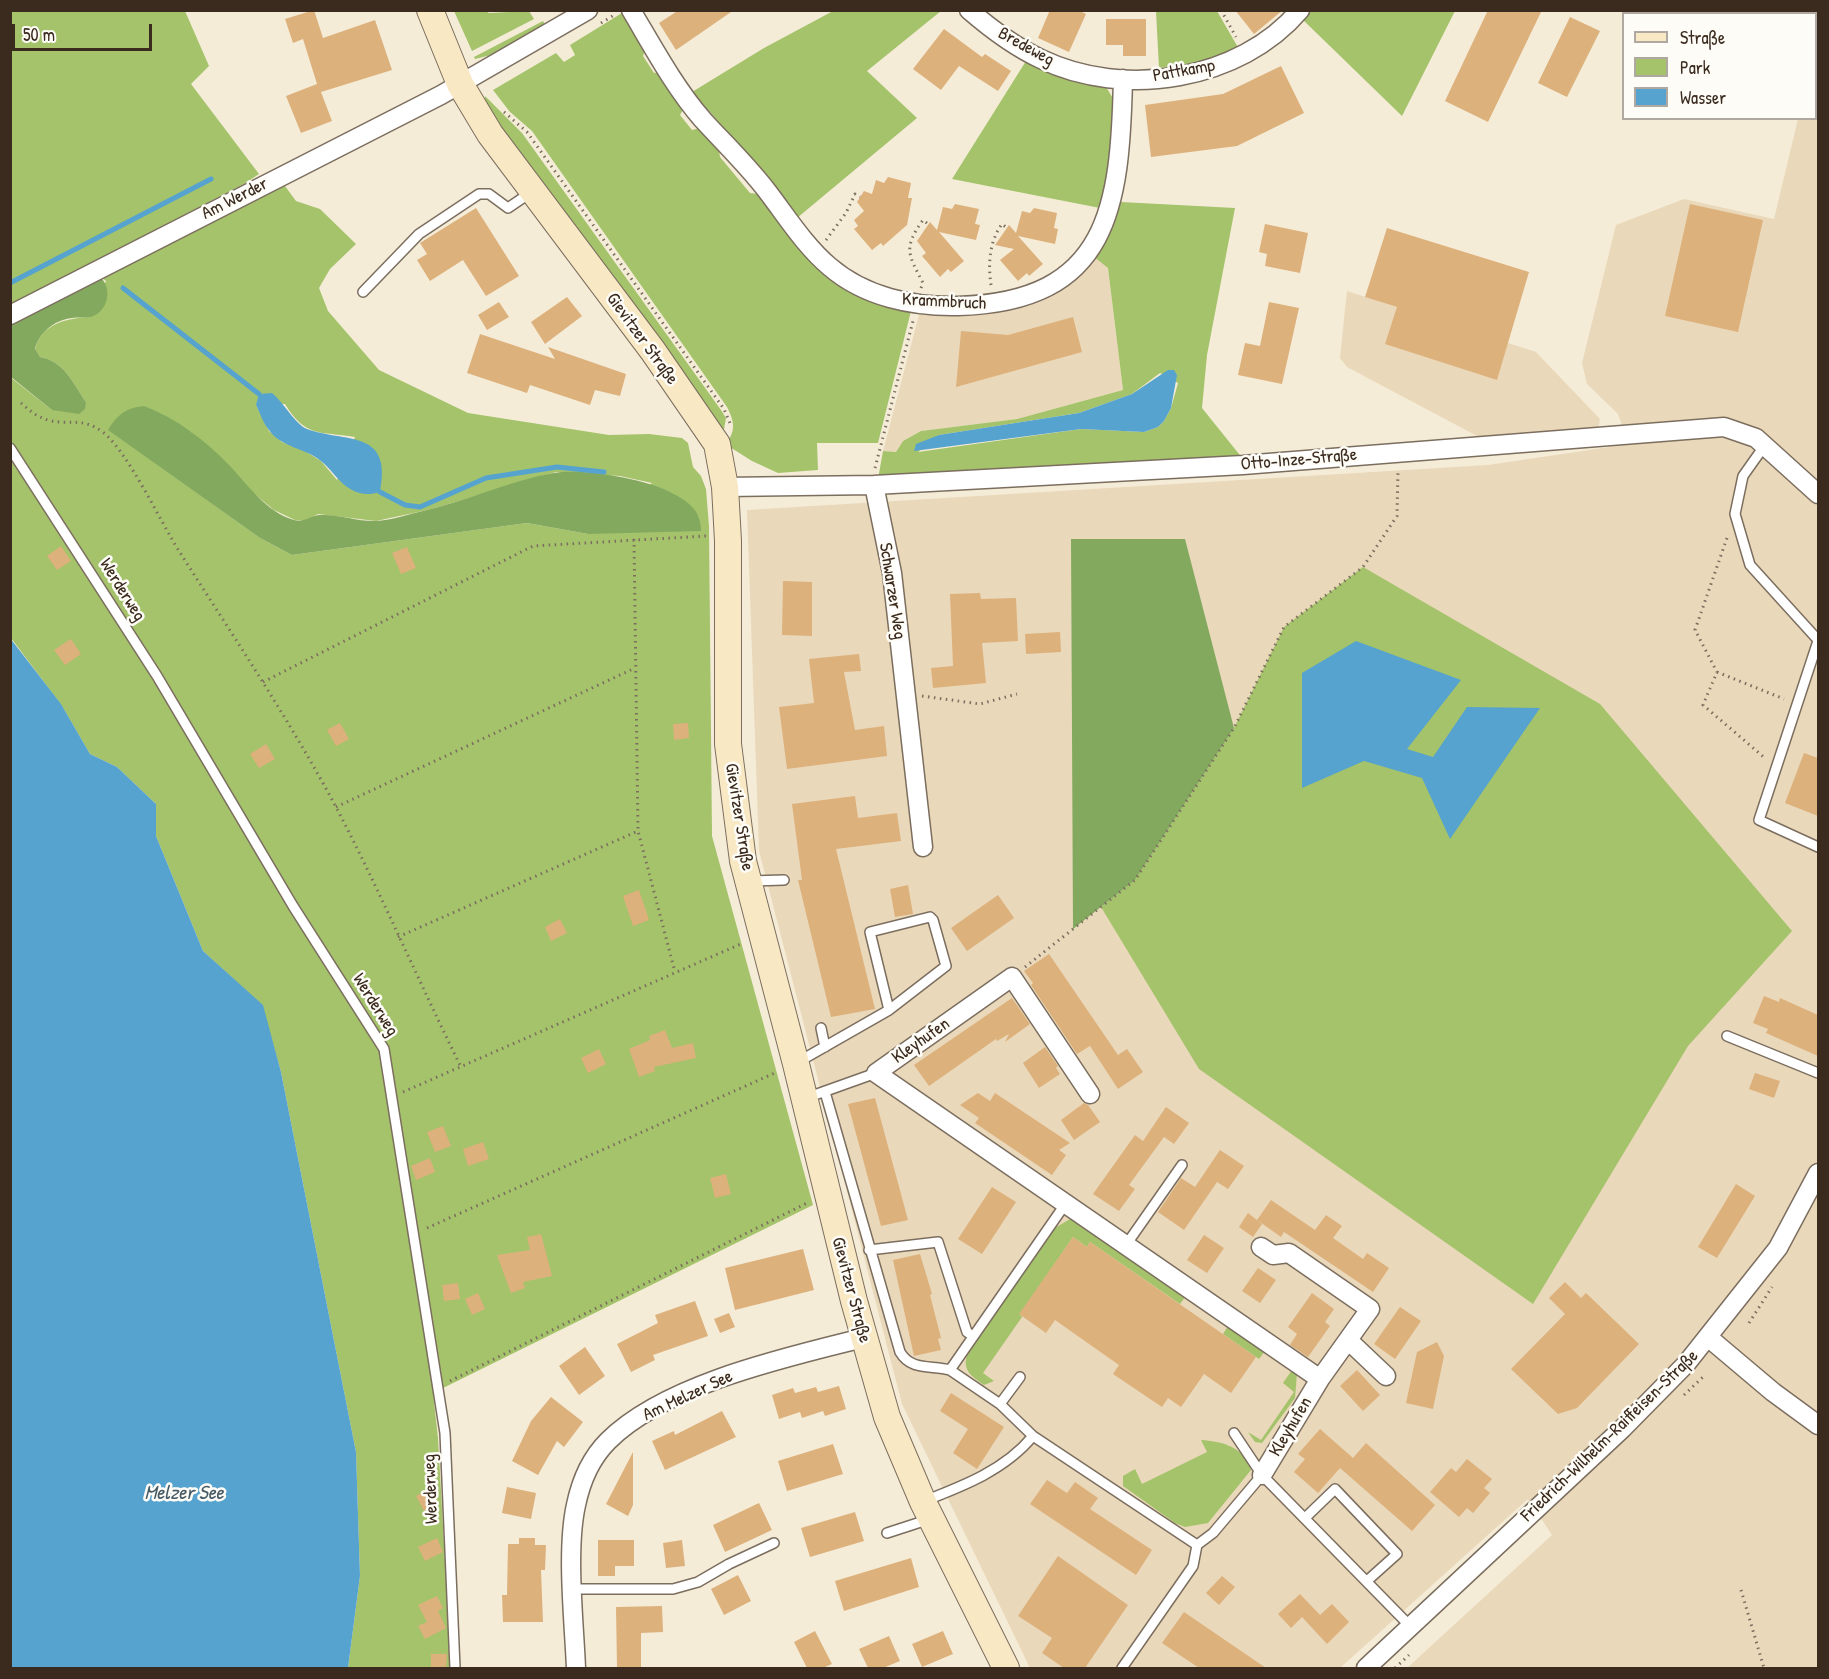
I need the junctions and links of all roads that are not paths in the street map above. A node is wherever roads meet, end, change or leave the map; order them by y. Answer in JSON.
{"nodes":[{"id":1,"x":430,"y":10,"type":"edge"},
{"id":2,"x":588,"y":10,"type":"edge"},
{"id":3,"x":631,"y":10,"type":"edge"},
{"id":4,"x":969,"y":10,"type":"edge"},
{"id":5,"x":1300,"y":10,"type":"edge"},
{"id":6,"x":1123,"y":79,"type":"junction"},
{"id":7,"x":460,"y":84,"type":"junction"},
{"id":8,"x":532,"y":191,"type":"junction"},
{"id":9,"x":363,"y":292,"type":"dead end"},
{"id":10,"x":10,"y":315,"type":"edge"},
{"id":11,"x":1765,"y":445,"type":"junction"},
{"id":12,"x":10,"y":448,"type":"edge"},
{"id":13,"x":874,"y":485,"type":"junction"},
{"id":14,"x":725,"y":487,"type":"junction"},
{"id":15,"x":1818,"y":494,"type":"edge"},
{"id":16,"x":1818,"y":641,"type":"edge"},
{"id":17,"x":923,"y":847,"type":"dead end"},
{"id":18,"x":1818,"y":847,"type":"edge"},
{"id":19,"x":784,"y":880,"type":"dead end"},
{"id":20,"x":749,"y":881,"type":"junction"},
{"id":21,"x":889,"y":1010,"type":"junction"},
{"id":22,"x":821,"y":1028,"type":"dead end"},
{"id":23,"x":1727,"y":1036,"type":"dead end"},
{"id":24,"x":825,"y":1047,"type":"junction"},
{"id":25,"x":796,"y":1064,"type":"junction"},
{"id":26,"x":876,"y":1073,"type":"junction"},
{"id":27,"x":1818,"y":1073,"type":"edge"},
{"id":28,"x":1089,"y":1094,"type":"dead end"},
{"id":29,"x":814,"y":1095,"type":"junction"},
{"id":30,"x":1182,"y":1165,"type":"dead end"},
{"id":31,"x":1818,"y":1173,"type":"edge"},
{"id":32,"x":1066,"y":1203,"type":"junction"},
{"id":33,"x":1126,"y":1245,"type":"junction"},
{"id":34,"x":1261,"y":1247,"type":"dead end"},
{"id":35,"x":869,"y":1250,"type":"junction"},
{"id":36,"x":973,"y":1336,"type":"junction"},
{"id":37,"x":863,"y":1338,"type":"junction"},
{"id":38,"x":1709,"y":1338,"type":"junction"},
{"id":39,"x":1348,"y":1340,"type":"junction"},
{"id":40,"x":950,"y":1370,"type":"junction"},
{"id":41,"x":1386,"y":1376,"type":"dead end"},
{"id":42,"x":1020,"y":1377,"type":"dead end"},
{"id":43,"x":1320,"y":1379,"type":"junction"},
{"id":44,"x":1000,"y":1404,"type":"junction"},
{"id":45,"x":1818,"y":1425,"type":"edge"},
{"id":46,"x":1234,"y":1433,"type":"dead end"},
{"id":47,"x":1033,"y":1436,"type":"junction"},
{"id":48,"x":1262,"y":1475,"type":"junction"},
{"id":49,"x":927,"y":1510,"type":"junction"},
{"id":50,"x":1305,"y":1518,"type":"junction"},
{"id":51,"x":887,"y":1533,"type":"dead end"},
{"id":52,"x":774,"y":1543,"type":"dead end"},
{"id":53,"x":1197,"y":1545,"type":"junction"},
{"id":54,"x":1368,"y":1580,"type":"junction"},
{"id":55,"x":573,"y":1589,"type":"junction"},
{"id":56,"x":1411,"y":1627,"type":"junction"},
{"id":57,"x":455,"y":1668,"type":"edge"},
{"id":58,"x":576,"y":1668,"type":"edge"},
{"id":59,"x":1006,"y":1668,"type":"edge"},
{"id":60,"x":1122,"y":1668,"type":"edge"},
{"id":61,"x":1366,"y":1668,"type":"edge"}],
"edges":[{"from":1,"to":7,"type":"main road","name":"Gievitzer Straße"},
{"from":2,"to":7,"type":"street","name":"Am Werder"},
{"from":3,"to":6,"type":"street","name":"Krammbruch"},
{"from":4,"to":6,"type":"street","name":"Bredeweg"},
{"from":5,"to":6,"type":"street","name":"Pattkamp"},
{"from":7,"to":8,"type":"main road","name":"Gievitzer Straße"},
{"from":7,"to":10,"type":"street","name":"Am Werder"},
{"from":8,"to":9,"type":"lane"},
{"from":8,"to":14,"type":"main road","name":"Gievitzer Straße"},
{"from":11,"to":13,"type":"street","name":"Otto-Inze-Straße"},
{"from":11,"to":15,"type":"street"},
{"from":11,"to":16,"type":"lane"},
{"from":12,"to":57,"type":"lane","name":"Werderweg"},
{"from":13,"to":14,"type":"street"},
{"from":13,"to":17,"type":"street","name":"Schwarzer Weg"},
{"from":14,"to":20,"type":"main road","name":"Gievitzer Straße"},
{"from":16,"to":18,"type":"lane"},
{"from":19,"to":20,"type":"lane"},
{"from":20,"to":25,"type":"main road","name":"Gievitzer Straße"},
{"from":21,"to":21,"type":"lane"},
{"from":21,"to":24,"type":"lane"},
{"from":22,"to":24,"type":"lane"},
{"from":23,"to":27,"type":"lane"},
{"from":24,"to":25,"type":"lane"},
{"from":25,"to":29,"type":"main road","name":"Gievitzer Straße"},
{"from":26,"to":28,"type":"street","name":"Kleyhufen"},
{"from":26,"to":29,"type":"lane"},
{"from":26,"to":32,"type":"street","name":"Kleyhufen"},
{"from":29,"to":35,"type":"lane"},
{"from":29,"to":37,"type":"main road","name":"Gievitzer Straße"},
{"from":30,"to":33,"type":"lane"},
{"from":31,"to":38,"type":"street","name":"Friedrich-Wilhelm-Raiffeisen-Straße"},
{"from":32,"to":33,"type":"street","name":"Kleyhufen"},
{"from":32,"to":36,"type":"lane"},
{"from":33,"to":43,"type":"street","name":"Kleyhufen"},
{"from":34,"to":39,"type":"street","name":"Kleyhufen"},
{"from":35,"to":36,"type":"lane"},
{"from":35,"to":40,"type":"lane"},
{"from":36,"to":40,"type":"lane"},
{"from":37,"to":49,"type":"main road","name":"Gievitzer Straße"},
{"from":37,"to":55,"type":"street","name":"Am Melzer See"},
{"from":38,"to":45,"type":"street"},
{"from":38,"to":56,"type":"street","name":"Friedrich-Wilhelm-Raiffeisen-Straße"},
{"from":39,"to":41,"type":"street"},
{"from":39,"to":43,"type":"street","name":"Kleyhufen"},
{"from":40,"to":44,"type":"lane"},
{"from":42,"to":44,"type":"lane"},
{"from":43,"to":48,"type":"street","name":"Kleyhufen"},
{"from":44,"to":47,"type":"lane"},
{"from":46,"to":48,"type":"lane"},
{"from":47,"to":49,"type":"lane"},
{"from":47,"to":53,"type":"lane"},
{"from":48,"to":50,"type":"lane"},
{"from":48,"to":53,"type":"lane"},
{"from":49,"to":51,"type":"lane"},
{"from":49,"to":59,"type":"main road","name":"Gievitzer Straße"},
{"from":50,"to":54,"type":"lane"},
{"from":50,"to":54,"type":"lane"},
{"from":52,"to":55,"type":"lane"},
{"from":53,"to":60,"type":"lane"},
{"from":54,"to":56,"type":"lane"},
{"from":55,"to":58,"type":"street","name":"Am Melzer See"},
{"from":56,"to":61,"type":"street","name":"Friedrich-Wilhelm-Raiffeisen-Straße"}]}
